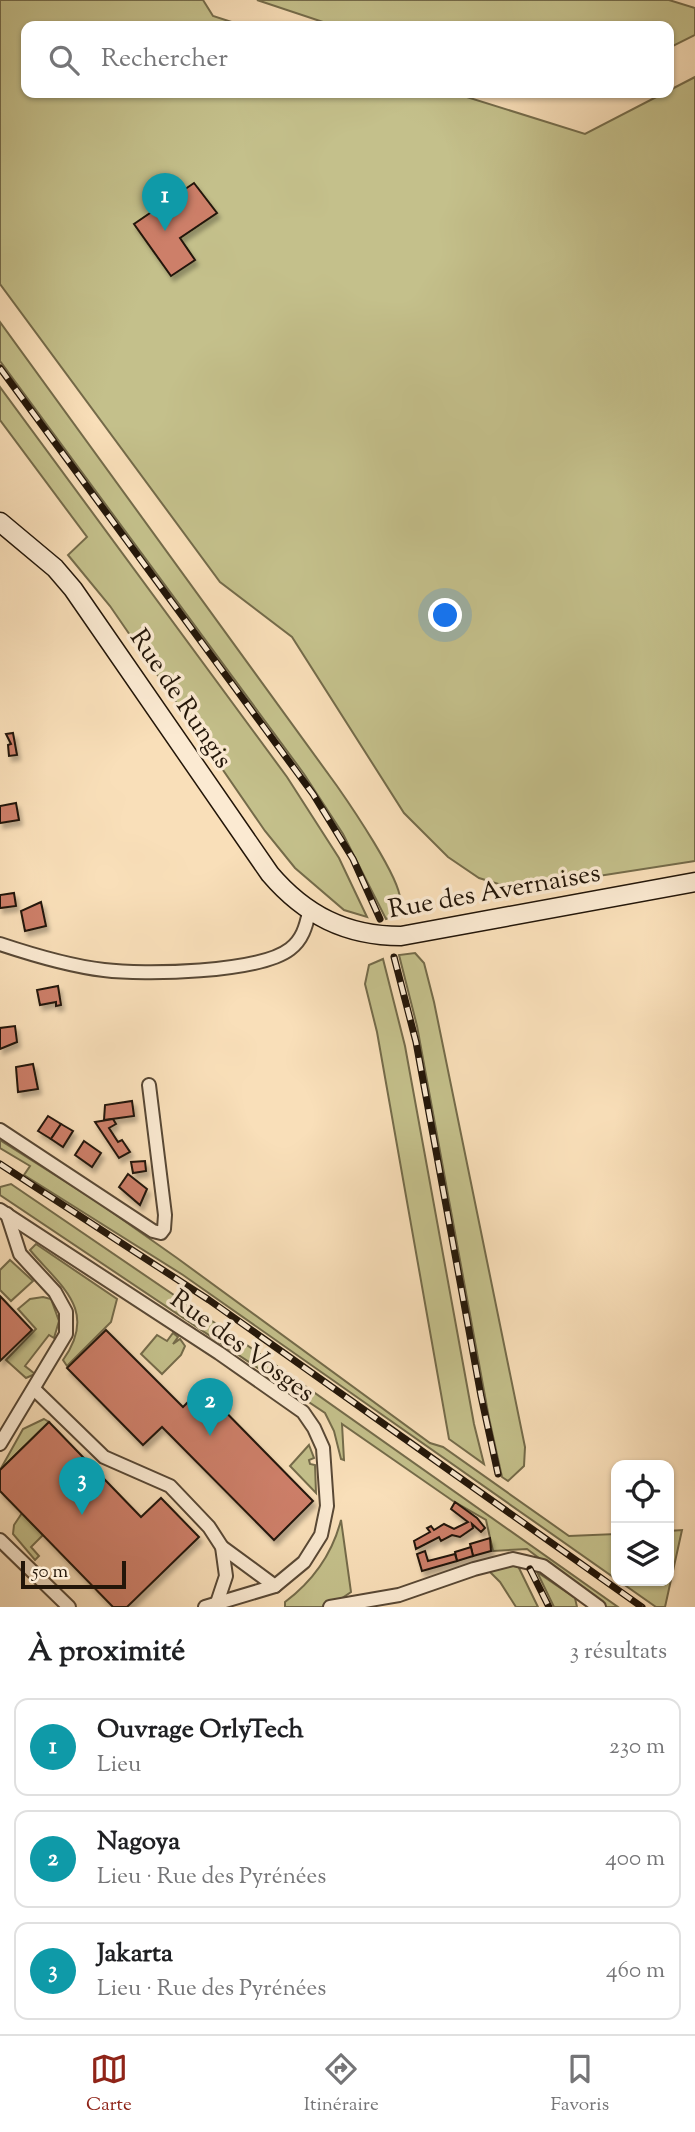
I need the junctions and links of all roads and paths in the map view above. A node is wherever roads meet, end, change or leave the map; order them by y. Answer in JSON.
{"nodes":[{"id":1,"x":0,"y":522,"type":"edge"},
{"id":2,"x":695,"y":882,"type":"edge"},
{"id":3,"x":309,"y":912,"type":"junction"},
{"id":4,"x":0,"y":944,"type":"edge"},
{"id":5,"x":149,"y":1085,"type":"dead end"},
{"id":6,"x":0,"y":1130,"type":"edge"},
{"id":7,"x":4,"y":1212,"type":"edge"},
{"id":8,"x":0,"y":1226,"type":"edge"},
{"id":9,"x":35,"y":1390,"type":"junction"},
{"id":10,"x":0,"y":1444,"type":"edge"},
{"id":11,"x":0,"y":1540,"type":"edge"},
{"id":12,"x":222,"y":1547,"type":"junction"},
{"id":13,"x":275,"y":1586,"type":"junction"},
{"id":14,"x":211,"y":1605,"type":"edge"},
{"id":15,"x":69,"y":1607,"type":"edge"},
{"id":16,"x":330,"y":1607,"type":"edge"},
{"id":17,"x":599,"y":1607,"type":"edge"}],
"edges":[{"from":1,"to":3,"type":"main road","name":"Rue de Rungis"},
{"from":2,"to":3,"type":"main road","name":"Rue des Avernaises"},
{"from":3,"to":4,"type":"street"},
{"from":5,"to":6,"type":"street"},
{"from":7,"to":8,"type":"street"},
{"from":7,"to":9,"type":"street"},
{"from":7,"to":13,"type":"street","name":"Rue des Vosges"},
{"from":9,"to":10,"type":"street"},
{"from":9,"to":12,"type":"street"},
{"from":11,"to":15,"type":"street"},
{"from":12,"to":13,"type":"street"},
{"from":12,"to":14,"type":"street"},
{"from":13,"to":14,"type":"street","name":"Rue des Vosges"},
{"from":16,"to":17,"type":"street"}]}
